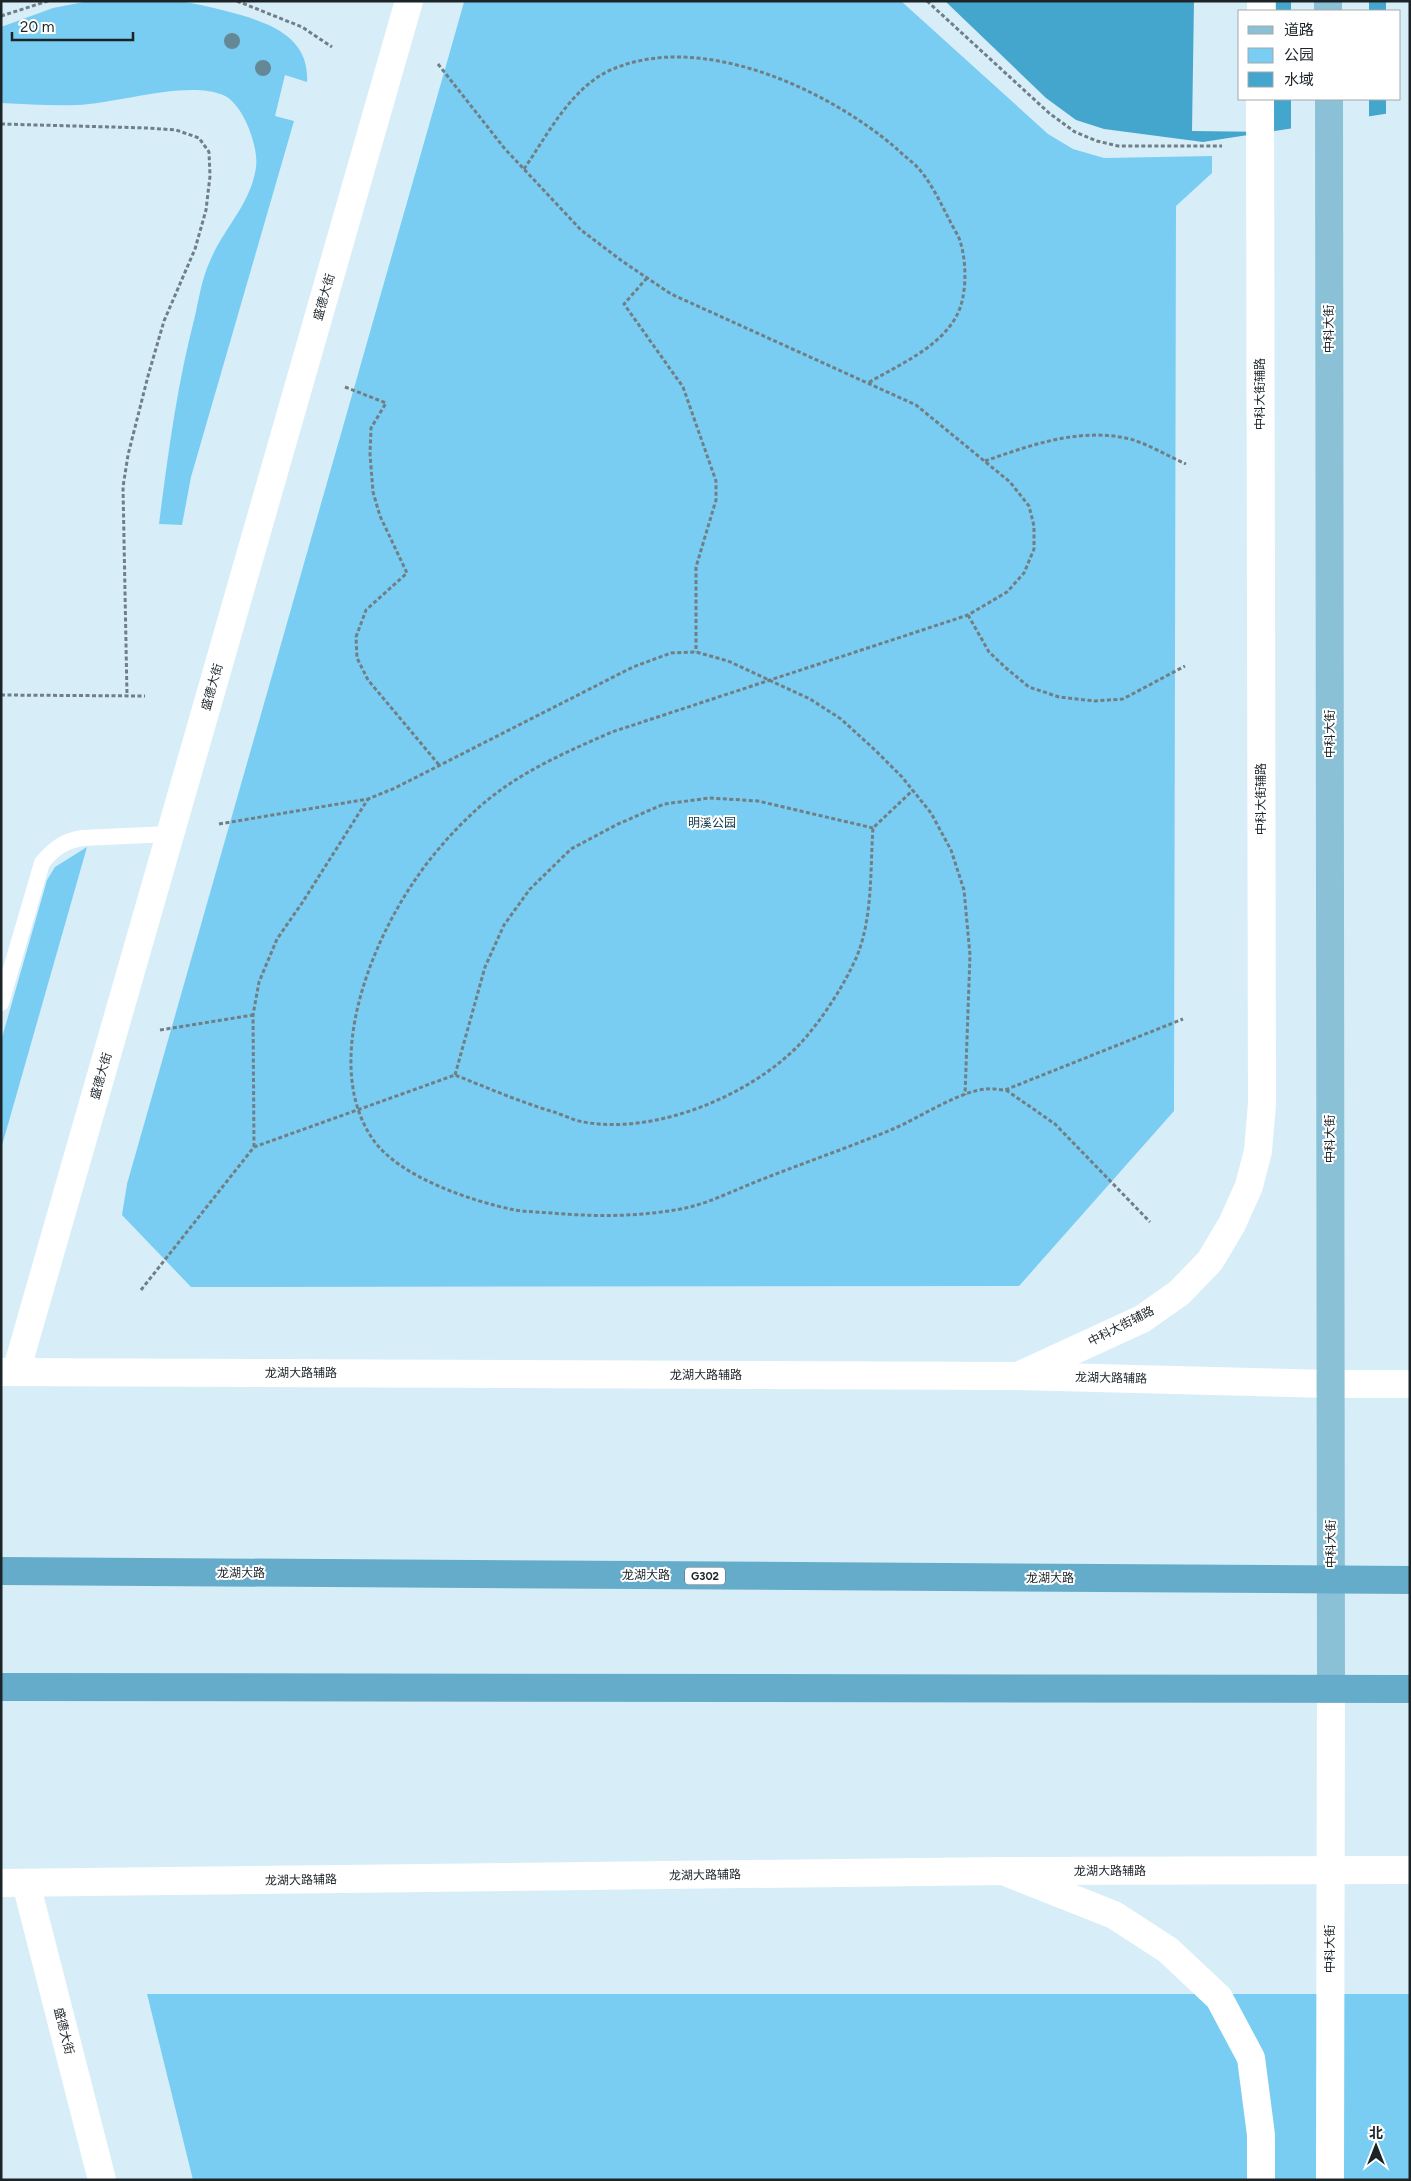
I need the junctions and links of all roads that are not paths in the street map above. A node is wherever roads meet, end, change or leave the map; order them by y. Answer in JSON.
{"nodes":[{"id":1,"x":409,"y":1,"type":"edge"},
{"id":2,"x":1260,"y":100,"type":"edge"},
{"id":3,"x":1329,"y":100,"type":"edge"},
{"id":4,"x":170,"y":834,"type":"junction"},
{"id":5,"x":1,"y":1003,"type":"edge"},
{"id":6,"x":9,"y":1372,"type":"edge"},
{"id":7,"x":1018,"y":1376,"type":"junction"},
{"id":8,"x":1331,"y":1384,"type":"junction"},
{"id":9,"x":1410,"y":1384,"type":"edge"},
{"id":10,"x":1,"y":1571,"type":"edge"},
{"id":11,"x":1331,"y":1580,"type":"junction"},
{"id":12,"x":1410,"y":1580,"type":"edge"},
{"id":13,"x":1,"y":1687,"type":"edge"},
{"id":14,"x":1331,"y":1688,"type":"junction"},
{"id":15,"x":1410,"y":1688,"type":"edge"},
{"id":16,"x":1330,"y":1870,"type":"junction"},
{"id":17,"x":1410,"y":1870,"type":"edge"},
{"id":18,"x":1003,"y":1871,"type":"junction"},
{"id":19,"x":13,"y":1883,"type":"edge"},
{"id":20,"x":102,"y":2180,"type":"edge"},
{"id":21,"x":1261,"y":2180,"type":"edge"},
{"id":22,"x":1330,"y":2180,"type":"edge"}],
"edges":[{"from":1,"to":4,"type":"street","name":"盛德大街"},
{"from":2,"to":7,"type":"street","name":"中科大街辅路"},
{"from":3,"to":8,"type":"main road","name":"中科大街"},
{"from":4,"to":5,"type":"lane"},
{"from":4,"to":6,"type":"street","name":"盛德大街"},
{"from":6,"to":7,"type":"street","name":"龙湖大路辅路"},
{"from":7,"to":8,"type":"street","name":"龙湖大路辅路"},
{"from":8,"to":9,"type":"street","name":"龙湖大路辅路"},
{"from":8,"to":11,"type":"main road","name":"中科大街"},
{"from":10,"to":11,"type":"highway","name":"龙湖大路","number":"G302"},
{"from":11,"to":12,"type":"highway","name":"龙湖大路","number":"G302"},
{"from":11,"to":14,"type":"main road","name":"中科大街"},
{"from":13,"to":14,"type":"highway"},
{"from":14,"to":15,"type":"highway"},
{"from":14,"to":16,"type":"street","name":"中科大街"},
{"from":16,"to":17,"type":"street","name":"龙湖大路辅路"},
{"from":16,"to":18,"type":"street","name":"龙湖大路辅路"},
{"from":16,"to":22,"type":"street","name":"中科大街"},
{"from":18,"to":19,"type":"street","name":"龙湖大路辅路"},
{"from":18,"to":21,"type":"street"},
{"from":19,"to":20,"type":"street","name":"盛德大街"}]}
